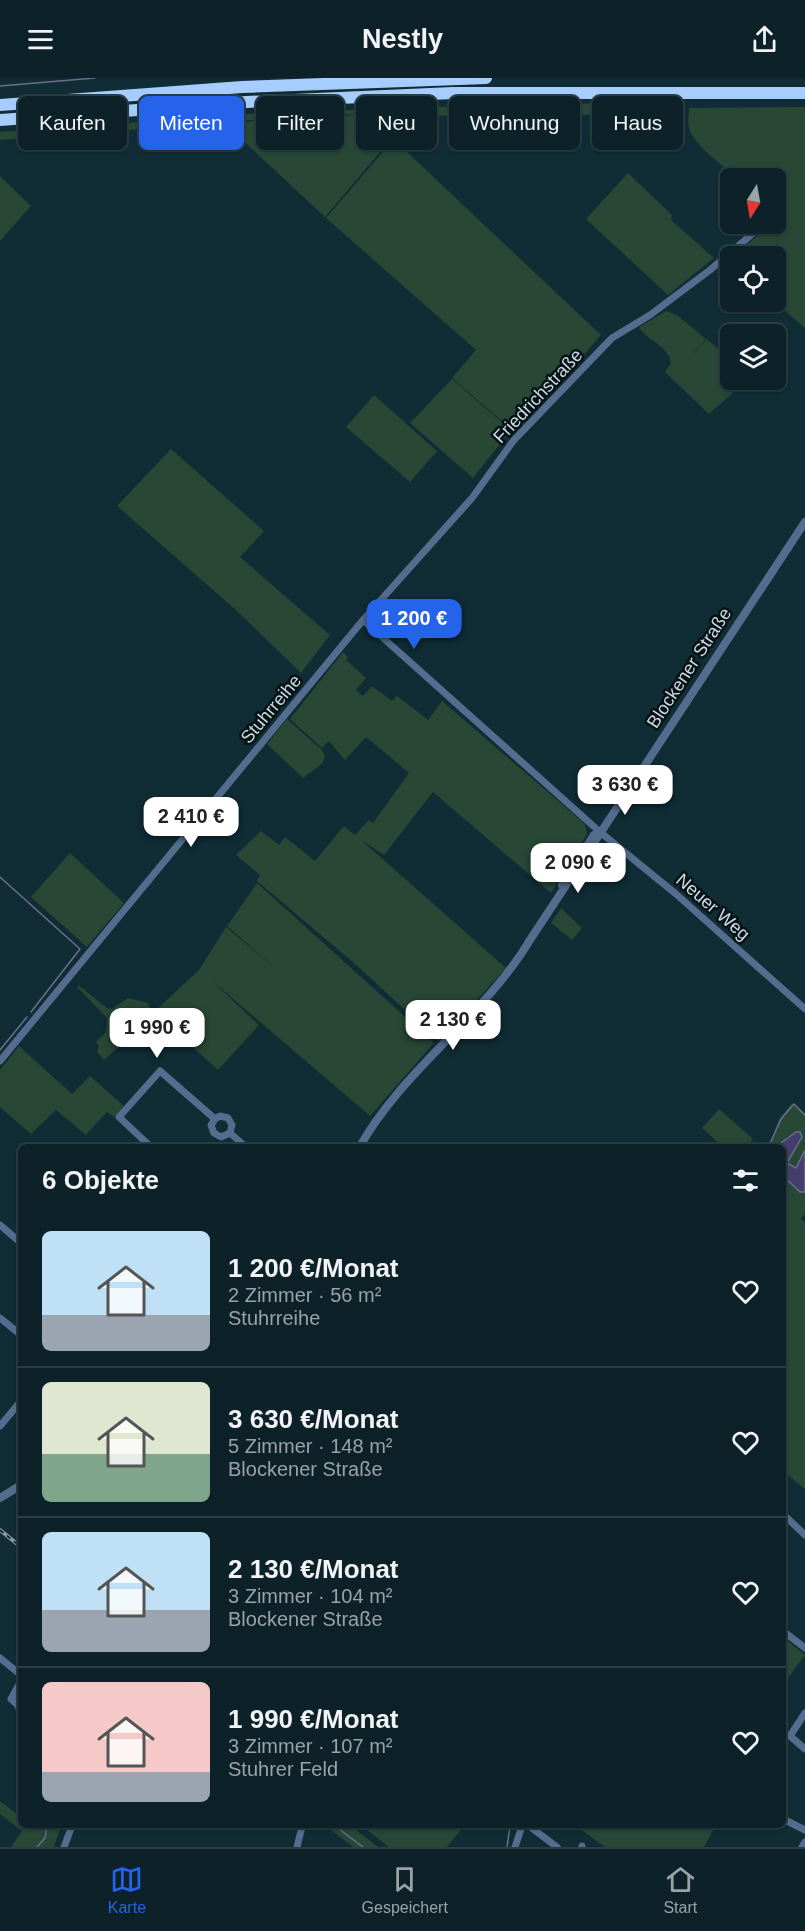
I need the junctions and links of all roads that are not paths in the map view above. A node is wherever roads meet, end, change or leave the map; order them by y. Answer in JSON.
{"nodes":[{"id":1,"x":486,"y":78,"type":"edge"},
{"id":2,"x":805,"y":93,"type":"edge"},
{"id":3,"x":0,"y":105,"type":"edge"},
{"id":4,"x":0,"y":120,"type":"edge"},
{"id":5,"x":752,"y":234,"type":"edge"},
{"id":6,"x":805,"y":522,"type":"edge"},
{"id":7,"x":363,"y":620,"type":"junction"},
{"id":8,"x":600,"y":832,"type":"junction"},
{"id":9,"x":805,"y":1009,"type":"edge"},
{"id":10,"x":0,"y":1061,"type":"edge"},
{"id":11,"x":214,"y":1119,"type":"junction"},
{"id":12,"x":230,"y":1132,"type":"junction"},
{"id":13,"x":148,"y":1144,"type":"edge"},
{"id":14,"x":243,"y":1144,"type":"edge"},
{"id":15,"x":361,"y":1144,"type":"edge"},
{"id":16,"x":0,"y":1225,"type":"edge"},
{"id":17,"x":18,"y":1240,"type":"edge"},
{"id":18,"x":0,"y":1318,"type":"edge"},
{"id":19,"x":18,"y":1333,"type":"edge"},
{"id":20,"x":18,"y":1405,"type":"edge"},
{"id":21,"x":0,"y":1426,"type":"edge"},
{"id":22,"x":18,"y":1487,"type":"edge"},
{"id":23,"x":0,"y":1498,"type":"edge"},
{"id":24,"x":786,"y":1518,"type":"edge"},
{"id":25,"x":805,"y":1535,"type":"edge"},
{"id":26,"x":786,"y":1633,"type":"edge"},
{"id":27,"x":805,"y":1648,"type":"edge"},
{"id":28,"x":0,"y":1658,"type":"edge"},
{"id":29,"x":18,"y":1673,"type":"edge"},
{"id":30,"x":18,"y":1686,"type":"edge"},
{"id":31,"x":18,"y":1705,"type":"edge"},
{"id":32,"x":805,"y":1713,"type":"edge"},
{"id":33,"x":805,"y":1749,"type":"edge"},
{"id":34,"x":786,"y":1820,"type":"edge"},
{"id":35,"x":71,"y":1828,"type":"edge"},
{"id":36,"x":521,"y":1828,"type":"edge"},
{"id":37,"x":532,"y":1828,"type":"edge"},
{"id":38,"x":805,"y":1830,"type":"edge"},
{"id":39,"x":301,"y":1831,"type":"dead end"},
{"id":40,"x":805,"y":1842,"type":"edge"},
{"id":41,"x":64,"y":1847,"type":"edge"},
{"id":42,"x":297,"y":1847,"type":"edge"},
{"id":43,"x":515,"y":1847,"type":"edge"},
{"id":44,"x":557,"y":1847,"type":"edge"},
{"id":45,"x":802,"y":1847,"type":"edge"}],
"edges":[{"from":1,"to":3,"type":"highway"},
{"from":2,"to":4,"type":"highway"},
{"from":5,"to":7,"type":"street","name":"Friedrichstraße"},
{"from":6,"to":8,"type":"street","name":"Blockener Straße"},
{"from":7,"to":8,"type":"street"},
{"from":7,"to":10,"type":"street","name":"Stuhrreihe"},
{"from":8,"to":9,"type":"street","name":"Neuer Weg"},
{"from":8,"to":15,"type":"street","name":"Blockener Straße"},
{"from":11,"to":12,"type":"street"},
{"from":11,"to":12,"type":"street"},
{"from":11,"to":13,"type":"street"},
{"from":12,"to":14,"type":"street"},
{"from":16,"to":17,"type":"street"},
{"from":18,"to":19,"type":"street"},
{"from":20,"to":21,"type":"street"},
{"from":22,"to":23,"type":"street"},
{"from":24,"to":25,"type":"street"},
{"from":26,"to":27,"type":"street"},
{"from":28,"to":29,"type":"street"},
{"from":30,"to":31,"type":"street"},
{"from":32,"to":33,"type":"street"},
{"from":34,"to":38,"type":"street"},
{"from":35,"to":41,"type":"street"},
{"from":36,"to":43,"type":"street"},
{"from":37,"to":44,"type":"street"},
{"from":39,"to":42,"type":"street"},
{"from":40,"to":45,"type":"street"}]}
